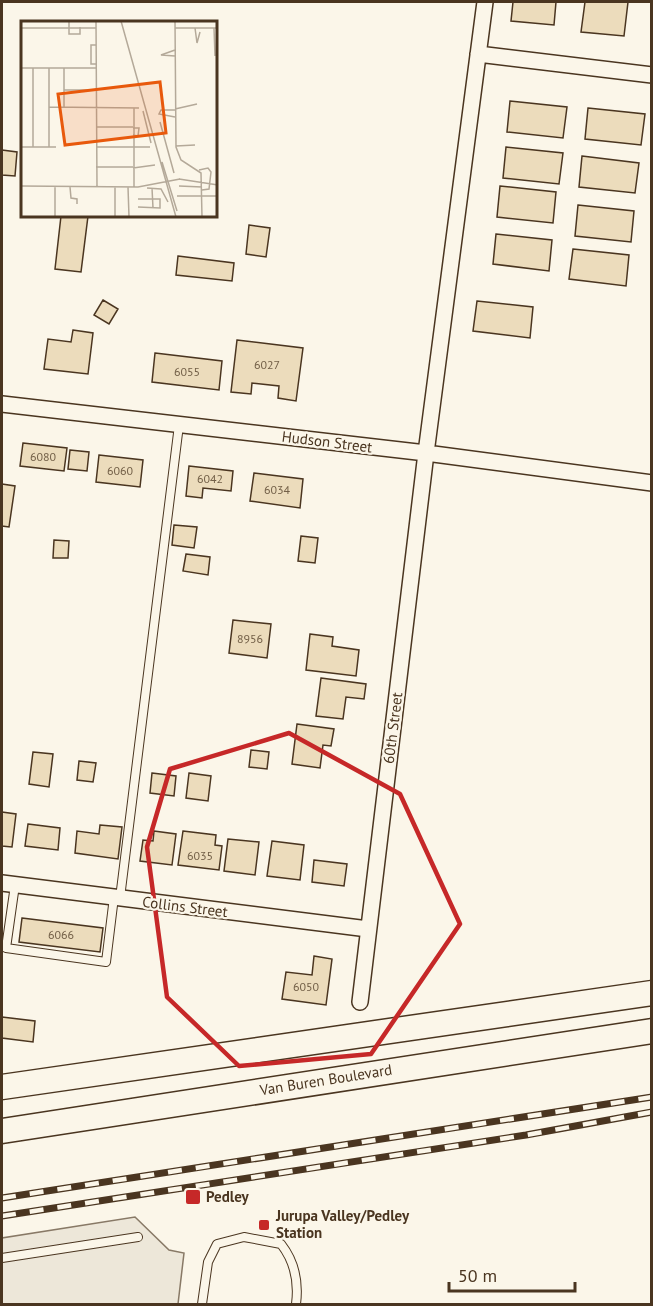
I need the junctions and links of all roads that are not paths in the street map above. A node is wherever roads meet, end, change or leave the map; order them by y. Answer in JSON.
{"nodes":[{"id":1,"x":485,"y":2,"type":"edge"},
{"id":2,"x":478,"y":54,"type":"junction"},
{"id":3,"x":651,"y":75,"type":"edge"},
{"id":4,"x":2,"y":404,"type":"edge"},
{"id":5,"x":178,"y":424,"type":"junction"},
{"id":6,"x":426,"y":453,"type":"junction"},
{"id":7,"x":651,"y":483,"type":"edge"},
{"id":8,"x":8,"y":884,"type":"edge"},
{"id":9,"x":117,"y":898,"type":"junction"},
{"id":10,"x":368,"y":929,"type":"junction"},
{"id":11,"x":651,"y":993,"type":"edge"},
{"id":12,"x":360,"y":1002,"type":"dead end"},
{"id":13,"x":651,"y":1031,"type":"edge"},
{"id":14,"x":2,"y":1088,"type":"edge"},
{"id":15,"x":2,"y":1132,"type":"edge"},
{"id":16,"x":138,"y":1237,"type":"dead end"},
{"id":17,"x":2,"y":1258,"type":"edge"},
{"id":18,"x":202,"y":1305,"type":"edge"},
{"id":19,"x":296,"y":1305,"type":"edge"}],
"edges":[{"from":1,"to":2,"type":"street","name":"60th Street"},
{"from":2,"to":3,"type":"street"},
{"from":2,"to":6,"type":"street","name":"60th Street"},
{"from":4,"to":5,"type":"street","name":"Hudson Street"},
{"from":5,"to":6,"type":"street","name":"Hudson Street"},
{"from":5,"to":9,"type":"lane"},
{"from":6,"to":7,"type":"street","name":"Hudson Street"},
{"from":6,"to":10,"type":"street","name":"60th Street"},
{"from":8,"to":9,"type":"street","name":"Collins Street"},
{"from":8,"to":9,"type":"lane"},
{"from":9,"to":10,"type":"street","name":"Collins Street"},
{"from":10,"to":12,"type":"street","name":"60th Street"},
{"from":11,"to":14,"type":"main road"},
{"from":13,"to":15,"type":"main road","name":"Van Buren Boulevard"},
{"from":16,"to":17,"type":"lane"},
{"from":18,"to":19,"type":"lane"}]}
